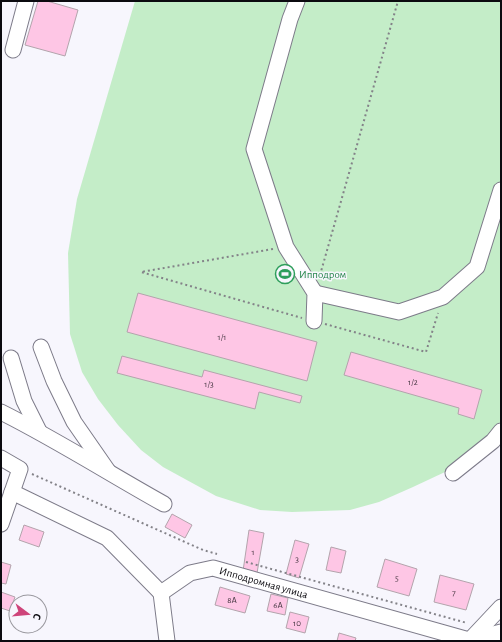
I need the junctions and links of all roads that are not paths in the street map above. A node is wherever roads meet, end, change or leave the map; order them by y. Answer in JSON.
{"nodes":[{"id":1,"x":26,"y":1,"type":"edge"},
{"id":2,"x":297,"y":1,"type":"edge"},
{"id":3,"x":13,"y":50,"type":"dead end"},
{"id":4,"x":501,"y":190,"type":"edge"},
{"id":5,"x":315,"y":293,"type":"junction"},
{"id":6,"x":314,"y":321,"type":"road end"},
{"id":7,"x":41,"y":347,"type":"dead end"},
{"id":8,"x":12,"y":358,"type":"dead end"},
{"id":9,"x":1,"y":412,"type":"edge"},
{"id":10,"x":38,"y":431,"type":"junction"},
{"id":11,"x":501,"y":431,"type":"edge"},
{"id":12,"x":1,"y":458,"type":"edge"},
{"id":13,"x":453,"y":474,"type":"dead end"},
{"id":14,"x":111,"y":475,"type":"junction"},
{"id":15,"x":12,"y":492,"type":"junction"},
{"id":16,"x":164,"y":504,"type":"dead end"},
{"id":17,"x":1,"y":524,"type":"edge"},
{"id":18,"x":161,"y":593,"type":"junction"},
{"id":19,"x":501,"y":607,"type":"edge"},
{"id":20,"x":501,"y":632,"type":"edge"},
{"id":21,"x":168,"y":641,"type":"edge"},
{"id":22,"x":469,"y":641,"type":"edge"}],
"edges":[{"from":1,"to":3,"type":"street"},
{"from":2,"to":5,"type":"street"},
{"from":4,"to":5,"type":"street"},
{"from":5,"to":6,"type":"street"},
{"from":7,"to":14,"type":"street"},
{"from":8,"to":10,"type":"street"},
{"from":9,"to":10,"type":"street"},
{"from":10,"to":14,"type":"street"},
{"from":11,"to":13,"type":"street"},
{"from":12,"to":15,"type":"street"},
{"from":14,"to":16,"type":"street"},
{"from":15,"to":17,"type":"street"},
{"from":15,"to":18,"type":"street"},
{"from":18,"to":21,"type":"street"},
{"from":18,"to":22,"type":"street","name":"Ипподромная улица"},
{"from":19,"to":22,"type":"street"},
{"from":20,"to":22,"type":"street","name":"Ипподромная улица"}]}
